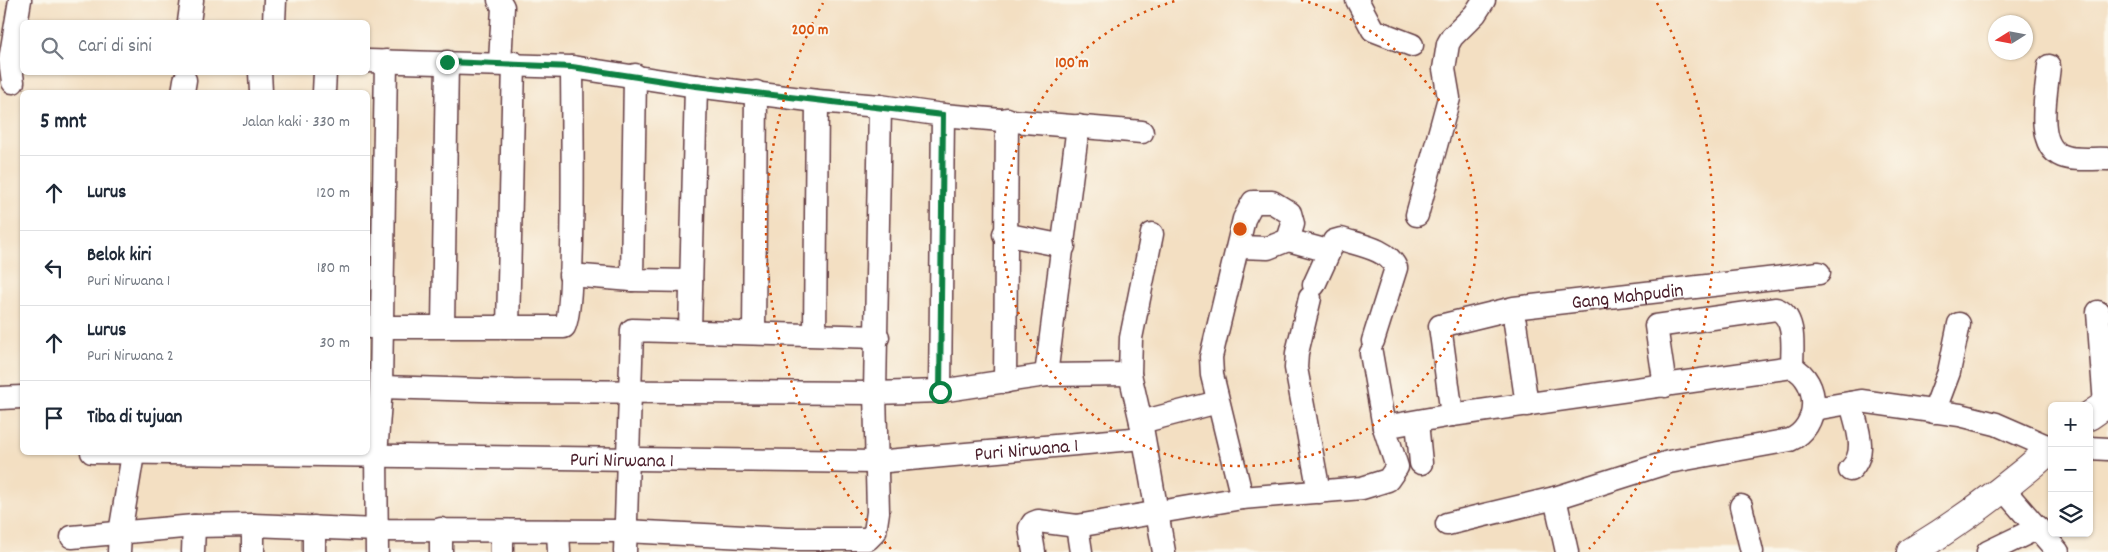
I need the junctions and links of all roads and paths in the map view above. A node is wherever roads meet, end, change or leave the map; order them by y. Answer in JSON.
{"nodes":[{"id":1,"x":20,"y":0,"type":"edge"},
{"id":2,"x":192,"y":0,"type":"edge"},
{"id":3,"x":498,"y":0,"type":"edge"},
{"id":4,"x":1357,"y":0,"type":"edge"},
{"id":5,"x":1484,"y":0,"type":"edge"},
{"id":6,"x":189,"y":20,"type":"edge"},
{"id":7,"x":1412,"y":45,"type":"dead end"},
{"id":8,"x":377,"y":61,"type":"edge"},
{"id":9,"x":447,"y":62,"type":"junction"},
{"id":10,"x":507,"y":63,"type":"junction"},
{"id":11,"x":2048,"y":66,"type":"dead end"},
{"id":12,"x":572,"y":67,"type":"junction"},
{"id":13,"x":260,"y":75,"type":"edge"},
{"id":14,"x":324,"y":75,"type":"edge"},
{"id":15,"x":636,"y":75,"type":"junction"},
{"id":16,"x":13,"y":82,"type":"dead end"},
{"id":17,"x":696,"y":86,"type":"junction"},
{"id":18,"x":261,"y":90,"type":"edge"},
{"id":19,"x":324,"y":90,"type":"edge"},
{"id":20,"x":756,"y":92,"type":"junction"},
{"id":21,"x":817,"y":101,"type":"junction"},
{"id":22,"x":880,"y":106,"type":"junction"},
{"id":23,"x":943,"y":115,"type":"junction"},
{"id":24,"x":1007,"y":119,"type":"junction"},
{"id":25,"x":1078,"y":126,"type":"junction"},
{"id":26,"x":1142,"y":132,"type":"dead end"},
{"id":27,"x":2108,"y":159,"type":"edge"},
{"id":28,"x":1417,"y":215,"type":"dead end"},
{"id":29,"x":1004,"y":234,"type":"junction"},
{"id":30,"x":1152,"y":234,"type":"dead end"},
{"id":31,"x":1288,"y":240,"type":"junction"},
{"id":32,"x":1064,"y":246,"type":"junction"},
{"id":33,"x":1239,"y":247,"type":"junction"},
{"id":34,"x":1328,"y":251,"type":"junction"},
{"id":35,"x":1819,"y":273,"type":"dead end"},
{"id":36,"x":570,"y":275,"type":"junction"},
{"id":37,"x":632,"y":280,"type":"junction"},
{"id":38,"x":691,"y":281,"type":"junction"},
{"id":39,"x":1651,"y":293,"type":"junction"},
{"id":40,"x":2098,"y":312,"type":"dead end"},
{"id":41,"x":1515,"y":323,"type":"dead end"},
{"id":42,"x":1959,"y":324,"type":"dead end"},
{"id":43,"x":442,"y":326,"type":"junction"},
{"id":44,"x":1656,"y":326,"type":"junction"},
{"id":45,"x":375,"y":327,"type":"edge"},
{"id":46,"x":508,"y":327,"type":"junction"},
{"id":47,"x":690,"y":330,"type":"junction"},
{"id":48,"x":754,"y":333,"type":"junction"},
{"id":49,"x":815,"y":333,"type":"junction"},
{"id":50,"x":878,"y":337,"type":"junction"},
{"id":51,"x":1792,"y":367,"type":"junction"},
{"id":52,"x":1130,"y":374,"type":"junction"},
{"id":53,"x":1046,"y":375,"type":"junction"},
{"id":54,"x":1005,"y":382,"type":"junction"},
{"id":55,"x":1665,"y":386,"type":"junction"},
{"id":56,"x":381,"y":387,"type":"junction"},
{"id":57,"x":630,"y":390,"type":"junction"},
{"id":58,"x":940,"y":392,"type":"junction"},
{"id":59,"x":875,"y":393,"type":"junction"},
{"id":60,"x":20,"y":397,"type":"edge"},
{"id":61,"x":0,"y":398,"type":"edge"},
{"id":62,"x":1218,"y":402,"type":"junction"},
{"id":63,"x":1851,"y":403,"type":"junction"},
{"id":64,"x":1527,"y":405,"type":"junction"},
{"id":65,"x":2101,"y":408,"type":"edge"},
{"id":66,"x":1814,"y":409,"type":"junction"},
{"id":67,"x":1934,"y":412,"type":"junction"},
{"id":68,"x":1452,"y":415,"type":"junction"},
{"id":69,"x":1417,"y":422,"type":"junction"},
{"id":70,"x":1384,"y":427,"type":"junction"},
{"id":71,"x":1142,"y":430,"type":"junction"},
{"id":72,"x":2050,"y":447,"type":"edge"},
{"id":73,"x":2093,"y":448,"type":"edge"},
{"id":74,"x":2108,"y":449,"type":"edge"},
{"id":75,"x":2048,"y":452,"type":"edge"},
{"id":76,"x":133,"y":455,"type":"edge"},
{"id":77,"x":370,"y":455,"type":"edge"},
{"id":78,"x":376,"y":455,"type":"junction"},
{"id":79,"x":629,"y":459,"type":"junction"},
{"id":80,"x":876,"y":462,"type":"junction"},
{"id":81,"x":1421,"y":463,"type":"dead end"},
{"id":82,"x":1850,"y":470,"type":"dead end"},
{"id":83,"x":2004,"y":490,"type":"junction"},
{"id":84,"x":1319,"y":492,"type":"junction"},
{"id":85,"x":1242,"y":498,"type":"junction"},
{"id":86,"x":1555,"y":498,"type":"junction"},
{"id":87,"x":1741,"y":506,"type":"dead end"},
{"id":88,"x":1157,"y":511,"type":"junction"},
{"id":89,"x":1446,"y":524,"type":"dead end"},
{"id":90,"x":253,"y":525,"type":"junction"},
{"id":91,"x":194,"y":526,"type":"junction"},
{"id":92,"x":1077,"y":526,"type":"junction"},
{"id":93,"x":314,"y":527,"type":"junction"},
{"id":94,"x":2038,"y":528,"type":"junction"},
{"id":95,"x":441,"y":530,"type":"junction"},
{"id":96,"x":72,"y":537,"type":"dead end"},
{"id":97,"x":377,"y":541,"type":"edge"},
{"id":98,"x":502,"y":541,"type":"edge"},
{"id":99,"x":558,"y":541,"type":"edge"},
{"id":100,"x":625,"y":542,"type":"edge"},
{"id":101,"x":120,"y":543,"type":"edge"},
{"id":102,"x":730,"y":544,"type":"edge"},
{"id":103,"x":1922,"y":549,"type":"edge"},
{"id":104,"x":193,"y":552,"type":"edge"},
{"id":105,"x":253,"y":552,"type":"edge"},
{"id":106,"x":314,"y":552,"type":"edge"},
{"id":107,"x":441,"y":552,"type":"edge"},
{"id":108,"x":1034,"y":552,"type":"edge"},
{"id":109,"x":1081,"y":552,"type":"edge"},
{"id":110,"x":1164,"y":552,"type":"edge"},
{"id":111,"x":1567,"y":552,"type":"edge"},
{"id":112,"x":1752,"y":552,"type":"edge"},
{"id":113,"x":1988,"y":552,"type":"edge"},
{"id":114,"x":2058,"y":552,"type":"edge"}],
"edges":[{"from":1,"to":16,"type":"street"},
{"from":2,"to":6,"type":"street"},
{"from":3,"to":10,"type":"street"},
{"from":4,"to":7,"type":"street"},
{"from":5,"to":28,"type":"street"},
{"from":8,"to":9,"type":"street"},
{"from":8,"to":45,"type":"street"},
{"from":9,"to":10,"type":"street"},
{"from":9,"to":43,"type":"street"},
{"from":10,"to":12,"type":"street"},
{"from":10,"to":46,"type":"street"},
{"from":11,"to":27,"type":"street"},
{"from":12,"to":15,"type":"street"},
{"from":12,"to":36,"type":"street"},
{"from":13,"to":18,"type":"street"},
{"from":14,"to":19,"type":"street"},
{"from":15,"to":17,"type":"street"},
{"from":15,"to":37,"type":"street"},
{"from":17,"to":20,"type":"street"},
{"from":17,"to":38,"type":"street"},
{"from":20,"to":21,"type":"street"},
{"from":20,"to":48,"type":"street"},
{"from":21,"to":22,"type":"street"},
{"from":21,"to":49,"type":"street"},
{"from":22,"to":23,"type":"street"},
{"from":22,"to":50,"type":"street"},
{"from":23,"to":24,"type":"street"},
{"from":23,"to":58,"type":"street"},
{"from":24,"to":25,"type":"street"},
{"from":24,"to":29,"type":"street"},
{"from":25,"to":26,"type":"street"},
{"from":25,"to":32,"type":"street"},
{"from":29,"to":32,"type":"street"},
{"from":29,"to":54,"type":"street"},
{"from":30,"to":52,"type":"street"},
{"from":31,"to":33,"type":"street"},
{"from":31,"to":33,"type":"street"},
{"from":31,"to":34,"type":"street"},
{"from":32,"to":53,"type":"street"},
{"from":33,"to":62,"type":"street"},
{"from":34,"to":70,"type":"street"},
{"from":34,"to":84,"type":"street"},
{"from":35,"to":39,"type":"street","name":"Gang Mahpudin"},
{"from":36,"to":37,"type":"street"},
{"from":36,"to":46,"type":"street"},
{"from":37,"to":38,"type":"street"},
{"from":38,"to":47,"type":"street"},
{"from":39,"to":44,"type":"street"},
{"from":39,"to":68,"type":"street","name":"Gang Mahpudin"},
{"from":40,"to":65,"type":"street"},
{"from":41,"to":64,"type":"street"},
{"from":42,"to":67,"type":"street"},
{"from":43,"to":45,"type":"street"},
{"from":43,"to":46,"type":"street"},
{"from":44,"to":51,"type":"street"},
{"from":44,"to":55,"type":"street"},
{"from":45,"to":56,"type":"street"},
{"from":47,"to":48,"type":"street"},
{"from":47,"to":57,"type":"street"},
{"from":48,"to":49,"type":"street"},
{"from":49,"to":50,"type":"street"},
{"from":50,"to":59,"type":"street"},
{"from":51,"to":55,"type":"street"},
{"from":51,"to":66,"type":"street"},
{"from":52,"to":53,"type":"street"},
{"from":52,"to":71,"type":"street"},
{"from":53,"to":54,"type":"street"},
{"from":54,"to":58,"type":"street"},
{"from":55,"to":64,"type":"street"},
{"from":56,"to":57,"type":"street"},
{"from":56,"to":78,"type":"street"},
{"from":57,"to":59,"type":"street"},
{"from":57,"to":79,"type":"street"},
{"from":58,"to":59,"type":"street"},
{"from":59,"to":80,"type":"street"},
{"from":60,"to":61,"type":"street"},
{"from":62,"to":71,"type":"street","name":"Puri Nirwana 1"},
{"from":62,"to":85,"type":"street"},
{"from":63,"to":66,"type":"street"},
{"from":63,"to":67,"type":"street"},
{"from":63,"to":82,"type":"street"},
{"from":64,"to":68,"type":"street"},
{"from":66,"to":86,"type":"street"},
{"from":67,"to":72,"type":"street"},
{"from":68,"to":69,"type":"street"},
{"from":69,"to":70,"type":"street"},
{"from":69,"to":81,"type":"street"},
{"from":70,"to":84,"type":"street"},
{"from":71,"to":80,"type":"street","name":"Puri Nirwana 1"},
{"from":71,"to":88,"type":"street"},
{"from":73,"to":74,"type":"street"},
{"from":75,"to":83,"type":"main road"},
{"from":76,"to":101,"type":"street"},
{"from":77,"to":78,"type":"street","name":"Puri Nirwana 1"},
{"from":78,"to":79,"type":"street","name":"Puri Nirwana 1"},
{"from":78,"to":97,"type":"street"},
{"from":79,"to":80,"type":"street","name":"Puri Nirwana 1"},
{"from":79,"to":100,"type":"street"},
{"from":80,"to":102,"type":"street"},
{"from":83,"to":94,"type":"street"},
{"from":83,"to":103,"type":"main road"},
{"from":84,"to":85,"type":"street"},
{"from":85,"to":88,"type":"street"},
{"from":86,"to":89,"type":"street"},
{"from":86,"to":111,"type":"street"},
{"from":87,"to":112,"type":"street"},
{"from":88,"to":92,"type":"street"},
{"from":88,"to":110,"type":"street"},
{"from":90,"to":91,"type":"street"},
{"from":90,"to":93,"type":"street"},
{"from":90,"to":105,"type":"street"},
{"from":91,"to":101,"type":"street"},
{"from":91,"to":104,"type":"street"},
{"from":92,"to":108,"type":"street"},
{"from":92,"to":109,"type":"street"},
{"from":93,"to":97,"type":"street"},
{"from":93,"to":106,"type":"street"},
{"from":94,"to":113,"type":"street"},
{"from":94,"to":114,"type":"street"},
{"from":95,"to":97,"type":"street"},
{"from":95,"to":98,"type":"street"},
{"from":95,"to":107,"type":"street"},
{"from":96,"to":101,"type":"street"},
{"from":98,"to":99,"type":"street"},
{"from":99,"to":100,"type":"street"},
{"from":100,"to":102,"type":"street"}]}
